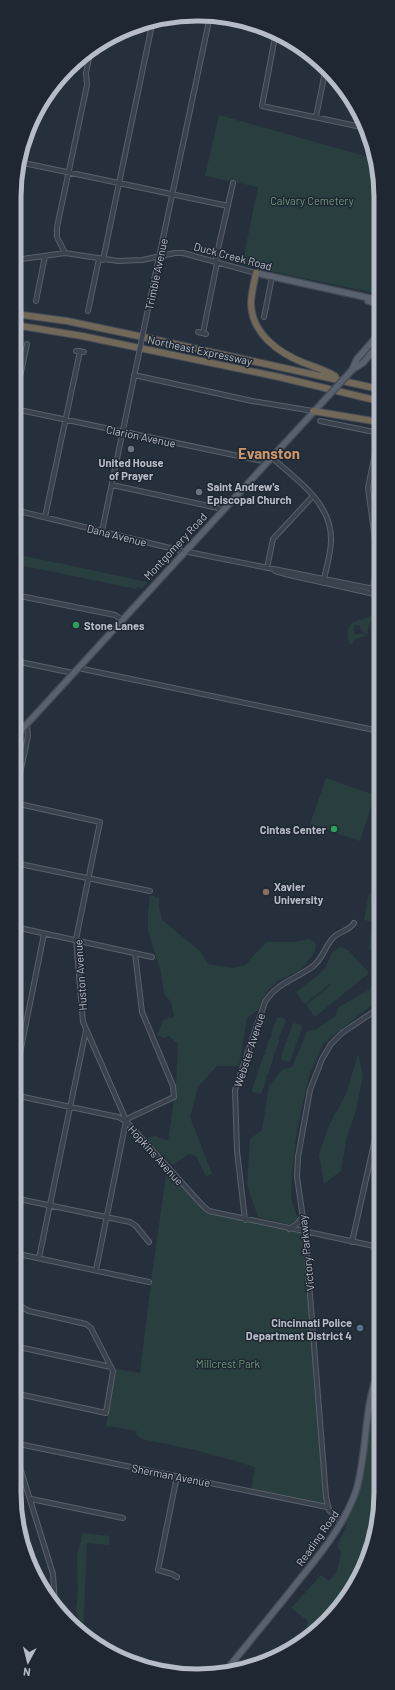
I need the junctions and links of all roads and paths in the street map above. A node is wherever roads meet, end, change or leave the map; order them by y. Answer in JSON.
{"nodes":[{"id":1,"x":209,"y":21,"type":"edge"},
{"id":2,"x":152,"y":27,"type":"edge"},
{"id":3,"x":275,"y":38,"type":"edge"},
{"id":4,"x":89,"y":58,"type":"edge"},
{"id":5,"x":324,"y":75,"type":"edge"},
{"id":6,"x":316,"y":117,"type":"junction"},
{"id":7,"x":359,"y":127,"type":"edge"},
{"id":8,"x":24,"y":163,"type":"edge"},
{"id":9,"x":68,"y":172,"type":"junction"},
{"id":10,"x":119,"y":182,"type":"junction"},
{"id":11,"x":233,"y":182,"type":"dead end"},
{"id":12,"x":172,"y":194,"type":"junction"},
{"id":13,"x":228,"y":206,"type":"junction"},
{"id":14,"x":65,"y":253,"type":"junction"},
{"id":15,"x":45,"y":256,"type":"junction"},
{"id":16,"x":159,"y":257,"type":"junction"},
{"id":17,"x":21,"y":259,"type":"edge"},
{"id":18,"x":101,"y":260,"type":"junction"},
{"id":19,"x":217,"y":263,"type":"junction"},
{"id":20,"x":256,"y":273,"type":"junction"},
{"id":21,"x":272,"y":277,"type":"junction"},
{"id":22,"x":374,"y":299,"type":"edge"},
{"id":23,"x":36,"y":300,"type":"dead end"},
{"id":24,"x":88,"y":311,"type":"dead end"},
{"id":25,"x":21,"y":315,"type":"edge"},
{"id":26,"x":264,"y":316,"type":"dead end"},
{"id":27,"x":21,"y":326,"type":"edge"},
{"id":28,"x":202,"y":333,"type":"dead end"},
{"id":29,"x":374,"y":340,"type":"edge"},
{"id":30,"x":27,"y":344,"type":"dead end"},
{"id":31,"x":374,"y":350,"type":"edge"},
{"id":32,"x":80,"y":351,"type":"dead end"},
{"id":33,"x":352,"y":370,"type":"junction"},
{"id":34,"x":21,"y":372,"type":"edge"},
{"id":35,"x":134,"y":375,"type":"junction"},
{"id":36,"x":340,"y":379,"type":"junction"},
{"id":37,"x":374,"y":388,"type":"edge"},
{"id":38,"x":374,"y":400,"type":"edge"},
{"id":39,"x":21,"y":410,"type":"edge"},
{"id":40,"x":313,"y":411,"type":"junction"},
{"id":41,"x":66,"y":420,"type":"junction"},
{"id":42,"x":320,"y":421,"type":"dead end"},
{"id":43,"x":374,"y":421,"type":"edge"},
{"id":44,"x":123,"y":432,"type":"junction"},
{"id":45,"x":374,"y":432,"type":"edge"},
{"id":46,"x":271,"y":457,"type":"junction"},
{"id":47,"x":374,"y":458,"type":"edge"},
{"id":48,"x":267,"y":462,"type":"junction"},
{"id":49,"x":112,"y":485,"type":"junction"},
{"id":50,"x":313,"y":496,"type":"junction"},
{"id":51,"x":21,"y":511,"type":"edge"},
{"id":52,"x":222,"y":511,"type":"junction"},
{"id":53,"x":45,"y":517,"type":"junction"},
{"id":54,"x":102,"y":531,"type":"junction"},
{"id":55,"x":374,"y":532,"type":"edge"},
{"id":56,"x":185,"y":551,"type":"junction"},
{"id":57,"x":267,"y":568,"type":"junction"},
{"id":58,"x":324,"y":580,"type":"junction"},
{"id":59,"x":374,"y":581,"type":"edge"},
{"id":60,"x":372,"y":591,"type":"joint"},
{"id":61,"x":21,"y":596,"type":"edge"},
{"id":62,"x":122,"y":620,"type":"junction"},
{"id":63,"x":21,"y":662,"type":"edge"},
{"id":64,"x":78,"y":668,"type":"junction"},
{"id":65,"x":73,"y":673,"type":"junction"},
{"id":66,"x":21,"y":726,"type":"edge"},
{"id":67,"x":25,"y":726,"type":"junction"},
{"id":68,"x":21,"y":730,"type":"edge"},
{"id":69,"x":374,"y":731,"type":"edge"},
{"id":70,"x":21,"y":769,"type":"edge"},
{"id":71,"x":21,"y":804,"type":"edge"},
{"id":72,"x":21,"y":864,"type":"edge"},
{"id":73,"x":88,"y":880,"type":"junction"},
{"id":74,"x":150,"y":892,"type":"dead end"},
{"id":75,"x":354,"y":923,"type":"dead end"},
{"id":76,"x":21,"y":928,"type":"edge"},
{"id":77,"x":44,"y":934,"type":"junction"},
{"id":78,"x":76,"y":939,"type":"junction"},
{"id":79,"x":136,"y":953,"type":"junction"},
{"id":80,"x":152,"y":957,"type":"dead end"},
{"id":81,"x":374,"y":1011,"type":"edge"},
{"id":82,"x":86,"y":1030,"type":"junction"},
{"id":83,"x":21,"y":1047,"type":"edge"},
{"id":84,"x":21,"y":1097,"type":"edge"},
{"id":85,"x":69,"y":1107,"type":"junction"},
{"id":86,"x":126,"y":1121,"type":"junction"},
{"id":87,"x":374,"y":1151,"type":"edge"},
{"id":88,"x":21,"y":1200,"type":"edge"},
{"id":89,"x":50,"y":1206,"type":"junction"},
{"id":90,"x":303,"y":1216,"type":"junction"},
{"id":91,"x":107,"y":1218,"type":"junction"},
{"id":92,"x":245,"y":1220,"type":"junction"},
{"id":93,"x":289,"y":1229,"type":"junction"},
{"id":94,"x":305,"y":1232,"type":"junction"},
{"id":95,"x":149,"y":1242,"type":"dead end"},
{"id":96,"x":352,"y":1242,"type":"junction"},
{"id":97,"x":374,"y":1246,"type":"edge"},
{"id":98,"x":21,"y":1254,"type":"edge"},
{"id":99,"x":39,"y":1258,"type":"junction"},
{"id":100,"x":96,"y":1270,"type":"junction"},
{"id":101,"x":149,"y":1282,"type":"dead end"},
{"id":102,"x":21,"y":1306,"type":"edge"},
{"id":103,"x":21,"y":1348,"type":"edge"},
{"id":104,"x":112,"y":1367,"type":"junction"},
{"id":105,"x":374,"y":1386,"type":"edge"},
{"id":106,"x":21,"y":1395,"type":"edge"},
{"id":107,"x":21,"y":1444,"type":"edge"},
{"id":108,"x":21,"y":1469,"type":"edge"},
{"id":109,"x":177,"y":1476,"type":"junction"},
{"id":110,"x":31,"y":1499,"type":"junction"},
{"id":111,"x":327,"y":1506,"type":"junction"},
{"id":112,"x":122,"y":1518,"type":"dead end"},
{"id":113,"x":342,"y":1523,"type":"junction"},
{"id":114,"x":177,"y":1577,"type":"dead end"},
{"id":115,"x":54,"y":1596,"type":"edge"},
{"id":116,"x":230,"y":1666,"type":"edge"}],
"edges":[{"from":1,"to":12,"type":"street","name":"Trimble Avenue"},
{"from":2,"to":10,"type":"street"},
{"from":3,"to":6,"type":"street"},
{"from":4,"to":9,"type":"street"},
{"from":5,"to":6,"type":"street"},
{"from":6,"to":7,"type":"street"},
{"from":8,"to":9,"type":"street"},
{"from":9,"to":10,"type":"street"},
{"from":9,"to":14,"type":"street"},
{"from":10,"to":12,"type":"street"},
{"from":10,"to":18,"type":"street"},
{"from":11,"to":13,"type":"street"},
{"from":12,"to":13,"type":"street"},
{"from":12,"to":16,"type":"street","name":"Trimble Avenue"},
{"from":13,"to":19,"type":"street"},
{"from":14,"to":15,"type":"street","name":"Duck Creek Road"},
{"from":14,"to":18,"type":"street","name":"Duck Creek Road"},
{"from":15,"to":17,"type":"street","name":"Duck Creek Road"},
{"from":15,"to":23,"type":"street"},
{"from":16,"to":18,"type":"street","name":"Duck Creek Road"},
{"from":16,"to":19,"type":"street","name":"Duck Creek Road"},
{"from":16,"to":35,"type":"street","name":"Trimble Avenue","bridge":true},
{"from":18,"to":24,"type":"street"},
{"from":19,"to":20,"type":"street","name":"Duck Creek Road"},
{"from":19,"to":28,"type":"street"},
{"from":20,"to":21,"type":"main road","name":"Duck Creek Road"},
{"from":20,"to":36,"type":"highway"},
{"from":21,"to":22,"type":"main road","name":"Duck Creek Road"},
{"from":21,"to":26,"type":"street"},
{"from":25,"to":36,"type":"highway","name":"Northeast Expressway"},
{"from":27,"to":38,"type":"highway","name":"Northeast Expressway"},
{"from":29,"to":33,"type":"main road","name":"Montgomery Road"},
{"from":30,"to":34,"type":"street"},
{"from":31,"to":33,"type":"main road","name":"Montgomery Road"},
{"from":32,"to":41,"type":"street"},
{"from":33,"to":40,"type":"main road","name":"Montgomery Road","bridge":true},
{"from":35,"to":40,"type":"street"},
{"from":35,"to":44,"type":"street","name":"Trimble Avenue"},
{"from":36,"to":37,"type":"highway","name":"Northeast Expressway"},
{"from":39,"to":41,"type":"street","name":"Clarion Avenue"},
{"from":40,"to":43,"type":"highway"},
{"from":40,"to":46,"type":"main road","name":"Montgomery Road"},
{"from":41,"to":44,"type":"street","name":"Clarion Avenue"},
{"from":41,"to":53,"type":"street"},
{"from":42,"to":45,"type":"street"},
{"from":44,"to":48,"type":"street","name":"Clarion Avenue"},
{"from":44,"to":49,"type":"street","name":"Trimble Avenue"},
{"from":46,"to":48,"type":"main road","name":"Montgomery Road"},
{"from":46,"to":50,"type":"street"},
{"from":47,"to":55,"type":"street"},
{"from":48,"to":52,"type":"main road","name":"Montgomery Road"},
{"from":49,"to":52,"type":"street"},
{"from":49,"to":54,"type":"street","name":"Trimble Avenue"},
{"from":50,"to":57,"type":"street"},
{"from":50,"to":58,"type":"street"},
{"from":51,"to":53,"type":"street","name":"Dana Avenue"},
{"from":52,"to":56,"type":"main road","name":"Montgomery Road"},
{"from":53,"to":54,"type":"street","name":"Dana Avenue"},
{"from":54,"to":56,"type":"street","name":"Dana Avenue"},
{"from":56,"to":57,"type":"street","name":"Dana Avenue"},
{"from":56,"to":62,"type":"main road","name":"Montgomery Road"},
{"from":57,"to":58,"type":"street","name":"Dana Avenue"},
{"from":58,"to":60,"type":"street","name":"Dana Avenue"},
{"from":59,"to":60,"type":"street"},
{"from":61,"to":62,"type":"street"},
{"from":62,"to":64,"type":"main road","name":"Montgomery Road"},
{"from":63,"to":65,"type":"street"},
{"from":64,"to":65,"type":"main road","name":"Montgomery Road"},
{"from":64,"to":69,"type":"street"},
{"from":65,"to":67,"type":"main road","name":"Montgomery Road"},
{"from":66,"to":67,"type":"street"},
{"from":67,"to":68,"type":"main road","name":"Montgomery Road"},
{"from":67,"to":70,"type":"street"},
{"from":71,"to":73,"type":"street","name":"Huston Avenue"},
{"from":72,"to":73,"type":"street"},
{"from":73,"to":74,"type":"street"},
{"from":73,"to":78,"type":"street","name":"Huston Avenue"},
{"from":75,"to":92,"type":"street","name":"Webster Avenue"},
{"from":76,"to":77,"type":"street"},
{"from":77,"to":78,"type":"street"},
{"from":77,"to":83,"type":"street"},
{"from":78,"to":79,"type":"street"},
{"from":78,"to":82,"type":"street","name":"Huston Avenue"},
{"from":79,"to":80,"type":"street"},
{"from":79,"to":86,"type":"street"},
{"from":81,"to":90,"type":"street","name":"Victory Parkway"},
{"from":82,"to":85,"type":"street"},
{"from":82,"to":86,"type":"street","name":"Huston Avenue"},
{"from":84,"to":85,"type":"street","name":"Hopkins Avenue"},
{"from":85,"to":86,"type":"street","name":"Hopkins Avenue"},
{"from":85,"to":89,"type":"street"},
{"from":86,"to":91,"type":"street"},
{"from":86,"to":92,"type":"street","name":"Hopkins Avenue"},
{"from":87,"to":96,"type":"street"},
{"from":88,"to":89,"type":"street"},
{"from":89,"to":91,"type":"street"},
{"from":89,"to":99,"type":"street"},
{"from":90,"to":93,"type":"street"},
{"from":90,"to":94,"type":"street","name":"Victory Parkway"},
{"from":91,"to":95,"type":"street"},
{"from":91,"to":100,"type":"street"},
{"from":92,"to":93,"type":"street","name":"Hopkins Avenue"},
{"from":93,"to":94,"type":"street","name":"Hopkins Avenue"},
{"from":94,"to":96,"type":"street","name":"Hopkins Avenue"},
{"from":94,"to":111,"type":"street","name":"Victory Parkway"},
{"from":96,"to":97,"type":"street","name":"Hopkins Avenue"},
{"from":98,"to":99,"type":"street"},
{"from":99,"to":100,"type":"street"},
{"from":100,"to":101,"type":"street"},
{"from":102,"to":104,"type":"street"},
{"from":103,"to":104,"type":"street"},
{"from":104,"to":106,"type":"street"},
{"from":105,"to":113,"type":"main road","name":"Reading Road"},
{"from":107,"to":109,"type":"street","name":"Sherman Avenue"},
{"from":108,"to":110,"type":"street"},
{"from":109,"to":111,"type":"street","name":"Sherman Avenue"},
{"from":109,"to":114,"type":"street"},
{"from":110,"to":112,"type":"street"},
{"from":110,"to":115,"type":"street"},
{"from":111,"to":113,"type":"street"},
{"from":113,"to":116,"type":"main road","name":"Reading Road"}]}
